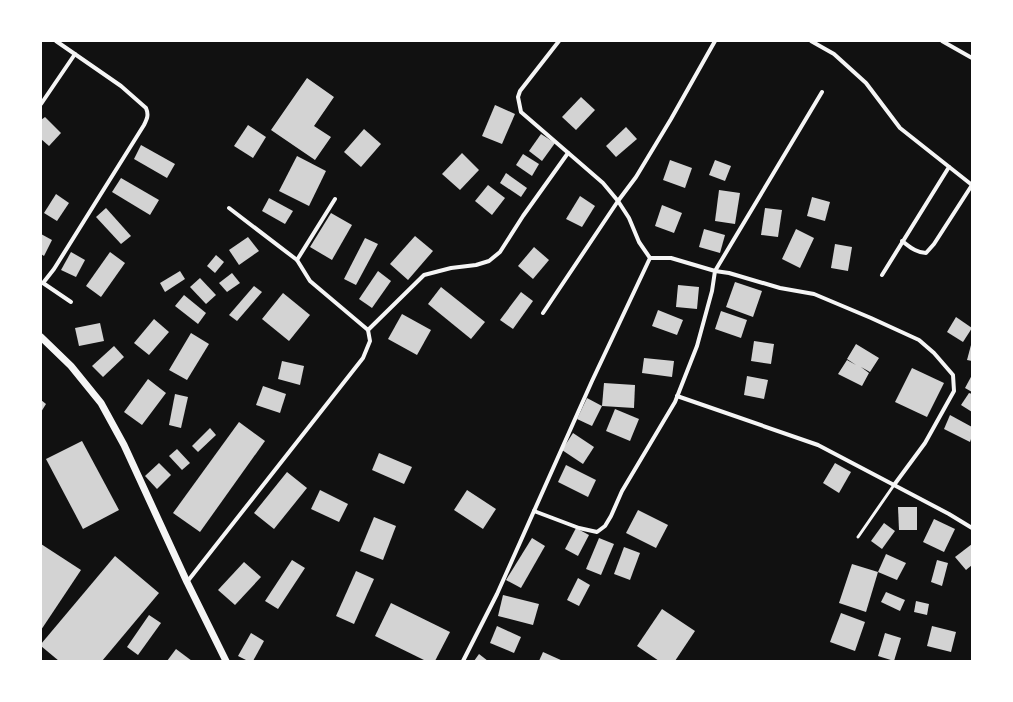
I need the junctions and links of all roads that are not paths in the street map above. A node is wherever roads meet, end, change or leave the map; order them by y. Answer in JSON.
{"nodes":[{"id":1,"x":56,"y":41,"type":"edge"},
{"id":2,"x":559,"y":41,"type":"edge"},
{"id":3,"x":715,"y":41,"type":"edge"},
{"id":4,"x":811,"y":41,"type":"edge"},
{"id":5,"x":942,"y":41,"type":"edge"},
{"id":6,"x":75,"y":54,"type":"junction"},
{"id":7,"x":972,"y":58,"type":"edge"},
{"id":8,"x":822,"y":92,"type":"dead end"},
{"id":9,"x":41,"y":104,"type":"edge"},
{"id":10,"x":568,"y":153,"type":"junction"},
{"id":11,"x":949,"y":167,"type":"junction"},
{"id":12,"x":972,"y":185,"type":"edge"},
{"id":13,"x":335,"y":199,"type":"dead end"},
{"id":14,"x":618,"y":201,"type":"junction"},
{"id":15,"x":229,"y":208,"type":"dead end"},
{"id":16,"x":902,"y":241,"type":"junction"},
{"id":17,"x":650,"y":258,"type":"junction"},
{"id":18,"x":297,"y":260,"type":"junction"},
{"id":19,"x":715,"y":271,"type":"junction"},
{"id":20,"x":882,"y":275,"type":"dead end"},
{"id":21,"x":42,"y":283,"type":"edge"},
{"id":22,"x":71,"y":302,"type":"dead end"},
{"id":23,"x":543,"y":313,"type":"dead end"},
{"id":24,"x":368,"y":330,"type":"junction"},
{"id":25,"x":41,"y":337,"type":"edge"},
{"id":26,"x":677,"y":396,"type":"junction"},
{"id":27,"x":894,"y":484,"type":"junction"},
{"id":28,"x":534,"y":511,"type":"junction"},
{"id":29,"x":972,"y":528,"type":"edge"},
{"id":30,"x":858,"y":537,"type":"dead end"},
{"id":31,"x":187,"y":582,"type":"junction"},
{"id":32,"x":226,"y":661,"type":"edge"},
{"id":33,"x":463,"y":661,"type":"edge"}],
"edges":[{"from":1,"to":6,"type":"street"},
{"from":2,"to":10,"type":"street"},
{"from":3,"to":14,"type":"street"},
{"from":4,"to":11,"type":"street"},
{"from":5,"to":7,"type":"street"},
{"from":6,"to":9,"type":"street"},
{"from":6,"to":21,"type":"street"},
{"from":8,"to":19,"type":"street"},
{"from":10,"to":14,"type":"street"},
{"from":10,"to":24,"type":"street"},
{"from":11,"to":12,"type":"street"},
{"from":11,"to":16,"type":"street"},
{"from":12,"to":16,"type":"street"},
{"from":13,"to":18,"type":"street"},
{"from":14,"to":17,"type":"street"},
{"from":14,"to":23,"type":"street"},
{"from":15,"to":18,"type":"street"},
{"from":16,"to":20,"type":"street"},
{"from":17,"to":19,"type":"street"},
{"from":17,"to":28,"type":"street"},
{"from":18,"to":24,"type":"street"},
{"from":19,"to":26,"type":"street"},
{"from":19,"to":27,"type":"street"},
{"from":21,"to":22,"type":"street"},
{"from":24,"to":31,"type":"street"},
{"from":25,"to":31,"type":"street"},
{"from":26,"to":27,"type":"street"},
{"from":26,"to":28,"type":"street"},
{"from":27,"to":29,"type":"street"},
{"from":27,"to":30,"type":"lane"},
{"from":28,"to":33,"type":"street"},
{"from":31,"to":32,"type":"street"}]}
